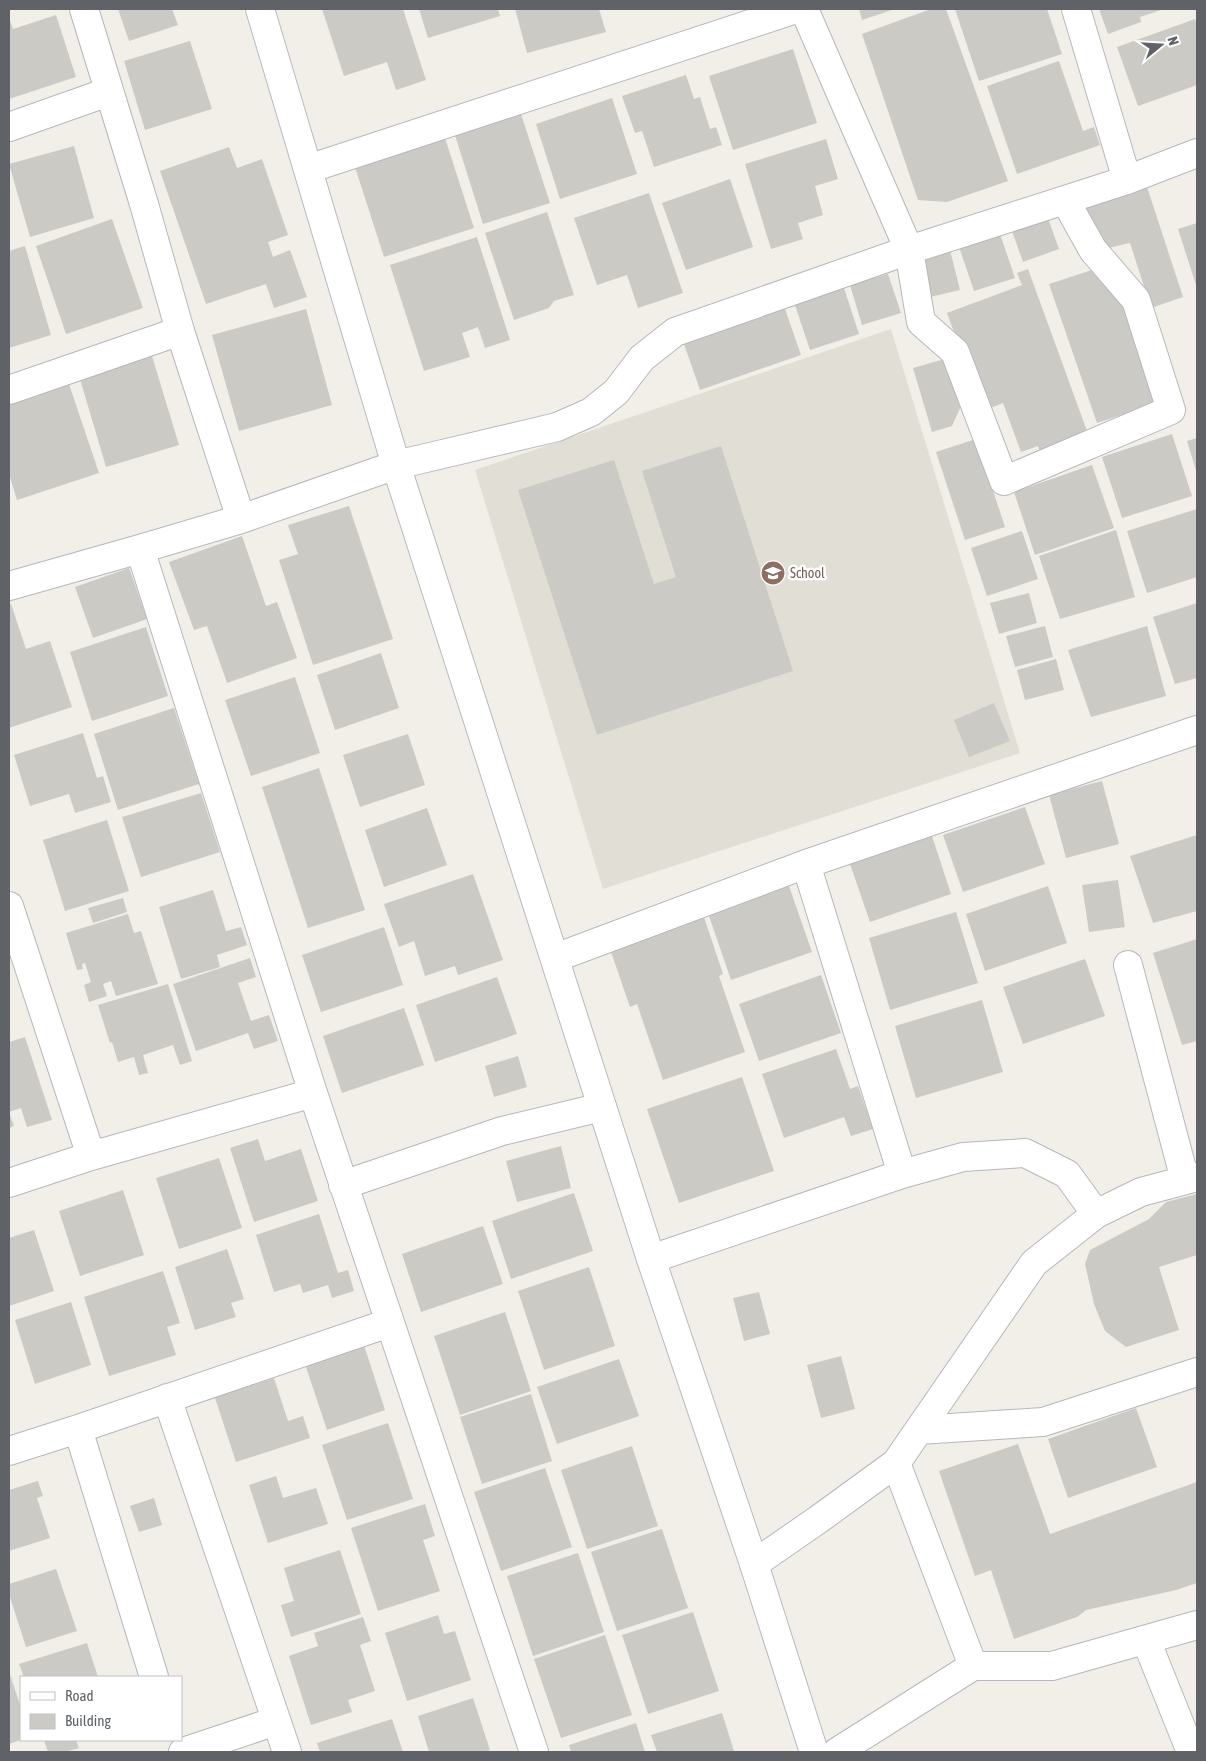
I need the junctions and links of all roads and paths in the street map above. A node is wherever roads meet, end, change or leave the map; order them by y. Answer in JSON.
{"nodes":[{"id":1,"x":84,"y":9,"type":"edge"},
{"id":2,"x":260,"y":9,"type":"edge"},
{"id":3,"x":796,"y":9,"type":"edge"},
{"id":4,"x":804,"y":9,"type":"edge"},
{"id":5,"x":1076,"y":9,"type":"edge"},
{"id":6,"x":108,"y":92,"type":"junction"},
{"id":7,"x":9,"y":127,"type":"edge"},
{"id":8,"x":1197,"y":152,"type":"edge"},
{"id":9,"x":308,"y":168,"type":"junction"},
{"id":10,"x":1127,"y":180,"type":"junction"},
{"id":11,"x":1065,"y":200,"type":"junction"},
{"id":12,"x":909,"y":250,"type":"junction"},
{"id":13,"x":180,"y":331,"type":"junction"},
{"id":14,"x":9,"y":390,"type":"edge"},
{"id":15,"x":396,"y":465,"type":"junction"},
{"id":16,"x":241,"y":519,"type":"junction"},
{"id":17,"x":140,"y":549,"type":"junction"},
{"id":18,"x":9,"y":586,"type":"edge"},
{"id":19,"x":1197,"y":730,"type":"edge"},
{"id":20,"x":806,"y":864,"type":"junction"},
{"id":21,"x":10,"y":913,"type":"edge"},
{"id":22,"x":555,"y":958,"type":"junction"},
{"id":23,"x":1128,"y":965,"type":"dead end"},
{"id":24,"x":313,"y":1093,"type":"junction"},
{"id":25,"x":602,"y":1107,"type":"junction"},
{"id":26,"x":91,"y":1156,"type":"junction"},
{"id":27,"x":902,"y":1174,"type":"junction"},
{"id":28,"x":1191,"y":1178,"type":"edge"},
{"id":29,"x":9,"y":1183,"type":"edge"},
{"id":30,"x":343,"y":1185,"type":"junction"},
{"id":31,"x":1096,"y":1214,"type":"junction"},
{"id":32,"x":651,"y":1259,"type":"junction"},
{"id":33,"x":389,"y":1323,"type":"junction"},
{"id":34,"x":1197,"y":1372,"type":"edge"},
{"id":35,"x":167,"y":1398,"type":"junction"},
{"id":36,"x":78,"y":1428,"type":"junction"},
{"id":37,"x":919,"y":1430,"type":"junction"},
{"id":38,"x":9,"y":1450,"type":"edge"},
{"id":39,"x":896,"y":1463,"type":"junction"},
{"id":40,"x":754,"y":1564,"type":"junction"},
{"id":41,"x":1197,"y":1625,"type":"edge"},
{"id":42,"x":1146,"y":1640,"type":"junction"},
{"id":43,"x":973,"y":1666,"type":"junction"},
{"id":44,"x":154,"y":1676,"type":"edge"},
{"id":45,"x":276,"y":1722,"type":"junction"},
{"id":46,"x":183,"y":1752,"type":"edge"},
{"id":47,"x":287,"y":1752,"type":"edge"},
{"id":48,"x":534,"y":1752,"type":"edge"},
{"id":49,"x":814,"y":1752,"type":"edge"},
{"id":50,"x":837,"y":1752,"type":"edge"},
{"id":51,"x":1191,"y":1752,"type":"edge"}],
"edges":[{"from":1,"to":6,"type":"street"},
{"from":2,"to":9,"type":"street"},
{"from":3,"to":9,"type":"street"},
{"from":4,"to":12,"type":"street"},
{"from":5,"to":10,"type":"street"},
{"from":6,"to":7,"type":"street"},
{"from":6,"to":13,"type":"street"},
{"from":8,"to":10,"type":"street"},
{"from":9,"to":15,"type":"street"},
{"from":10,"to":11,"type":"street"},
{"from":11,"to":12,"type":"street"},
{"from":11,"to":12,"type":"street"},
{"from":12,"to":15,"type":"street"},
{"from":13,"to":14,"type":"street"},
{"from":13,"to":16,"type":"street"},
{"from":15,"to":16,"type":"street"},
{"from":15,"to":22,"type":"street"},
{"from":16,"to":17,"type":"street"},
{"from":17,"to":18,"type":"street"},
{"from":17,"to":24,"type":"street"},
{"from":19,"to":20,"type":"street"},
{"from":20,"to":22,"type":"street"},
{"from":20,"to":27,"type":"street"},
{"from":21,"to":26,"type":"street"},
{"from":22,"to":25,"type":"street"},
{"from":23,"to":28,"type":"street"},
{"from":24,"to":26,"type":"street"},
{"from":24,"to":30,"type":"street"},
{"from":25,"to":30,"type":"street"},
{"from":25,"to":32,"type":"street"},
{"from":26,"to":29,"type":"street"},
{"from":27,"to":31,"type":"street"},
{"from":27,"to":32,"type":"street"},
{"from":28,"to":31,"type":"street"},
{"from":30,"to":33,"type":"street"},
{"from":31,"to":37,"type":"street"},
{"from":32,"to":40,"type":"street"},
{"from":33,"to":35,"type":"street"},
{"from":33,"to":48,"type":"street"},
{"from":34,"to":37,"type":"street"},
{"from":35,"to":36,"type":"street"},
{"from":35,"to":45,"type":"street"},
{"from":36,"to":38,"type":"street"},
{"from":36,"to":44,"type":"street"},
{"from":37,"to":39,"type":"street"},
{"from":39,"to":40,"type":"street"},
{"from":39,"to":43,"type":"street"},
{"from":40,"to":49,"type":"street"},
{"from":41,"to":42,"type":"street"},
{"from":42,"to":43,"type":"street"},
{"from":42,"to":51,"type":"street"},
{"from":43,"to":50,"type":"street"},
{"from":45,"to":46,"type":"street"},
{"from":45,"to":47,"type":"street"}]}
